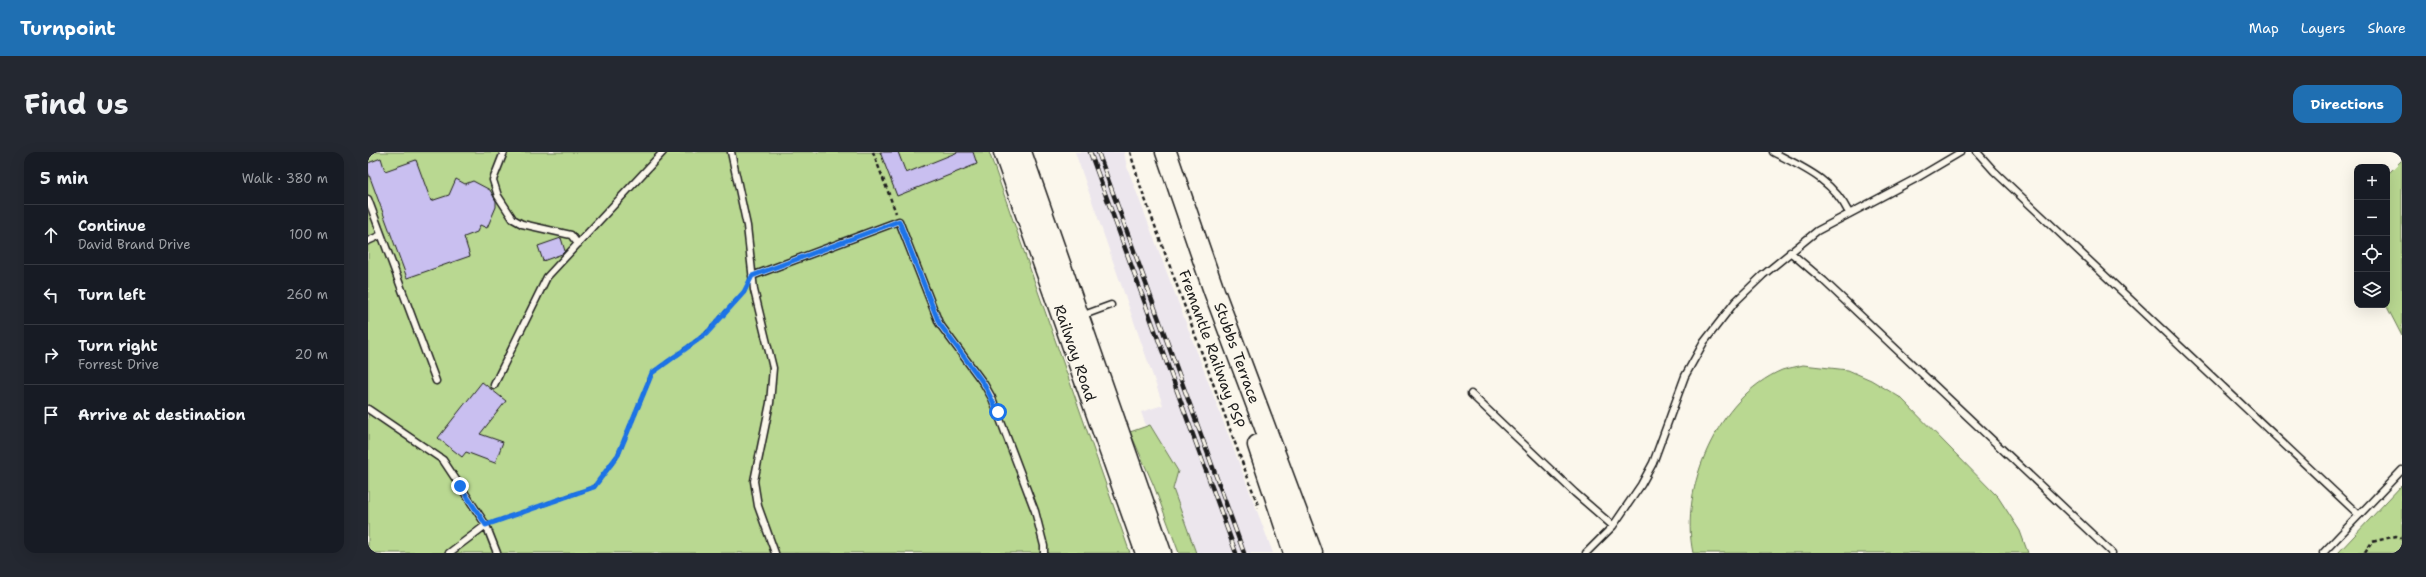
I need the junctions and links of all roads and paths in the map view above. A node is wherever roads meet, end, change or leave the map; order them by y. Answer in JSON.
{"nodes":[{"id":1,"x":504,"y":152,"type":"edge"},
{"id":2,"x":663,"y":152,"type":"edge"},
{"id":3,"x":731,"y":152,"type":"edge"},
{"id":4,"x":873,"y":152,"type":"edge"},
{"id":5,"x":1004,"y":152,"type":"edge"},
{"id":6,"x":1021,"y":152,"type":"edge"},
{"id":7,"x":1130,"y":152,"type":"edge"},
{"id":8,"x":1152,"y":152,"type":"edge"},
{"id":9,"x":1166,"y":152,"type":"edge"},
{"id":10,"x":1772,"y":152,"type":"edge"},
{"id":11,"x":1961,"y":152,"type":"edge"},
{"id":12,"x":1977,"y":152,"type":"edge"},
{"id":13,"x":368,"y":199,"type":"edge"},
{"id":14,"x":1849,"y":213,"type":"junction"},
{"id":15,"x":899,"y":221,"type":"junction"},
{"id":16,"x":381,"y":235,"type":"junction"},
{"id":17,"x":368,"y":240,"type":"edge"},
{"id":18,"x":578,"y":244,"type":"junction"},
{"id":19,"x":1790,"y":252,"type":"junction"},
{"id":20,"x":752,"y":276,"type":"junction"},
{"id":21,"x":1111,"y":305,"type":"dead end"},
{"id":22,"x":1072,"y":320,"type":"junction"},
{"id":23,"x":436,"y":381,"type":"dead end"},
{"id":24,"x":494,"y":385,"type":"dead end"},
{"id":25,"x":1471,"y":394,"type":"dead end"},
{"id":26,"x":368,"y":409,"type":"edge"},
{"id":27,"x":2402,"y":470,"type":"edge"},
{"id":28,"x":2359,"y":515,"type":"junction"},
{"id":29,"x":1262,"y":516,"type":"dead end"},
{"id":30,"x":486,"y":525,"type":"junction"},
{"id":31,"x":1613,"y":526,"type":"junction"},
{"id":32,"x":2402,"y":538,"type":"edge"},
{"id":33,"x":449,"y":553,"type":"edge"},
{"id":34,"x":497,"y":553,"type":"edge"},
{"id":35,"x":775,"y":553,"type":"edge"},
{"id":36,"x":1044,"y":553,"type":"edge"},
{"id":37,"x":1146,"y":553,"type":"edge"},
{"id":38,"x":1161,"y":553,"type":"edge"},
{"id":39,"x":1294,"y":553,"type":"edge"},
{"id":40,"x":1312,"y":553,"type":"edge"},
{"id":41,"x":1586,"y":553,"type":"edge"},
{"id":42,"x":2112,"y":553,"type":"edge"},
{"id":43,"x":2323,"y":553,"type":"edge"},
{"id":44,"x":2365,"y":553,"type":"edge"}],
"edges":[{"from":1,"to":18,"type":"lane"},
{"from":2,"to":18,"type":"lane"},
{"from":3,"to":20,"type":"lane"},
{"from":4,"to":15,"type":"path"},
{"from":5,"to":22,"type":"main road","name":"Railway Road"},
{"from":6,"to":22,"type":"main road","name":"Railway Road"},
{"from":7,"to":29,"type":"path","name":"Fremantle Railway PSP"},
{"from":8,"to":39,"type":"main road","name":"Stubbs Terrace"},
{"from":9,"to":40,"type":"main road","name":"Stubbs Terrace"},
{"from":10,"to":14,"type":"lane"},
{"from":11,"to":14,"type":"lane"},
{"from":12,"to":28,"type":"lane"},
{"from":13,"to":16,"type":"lane"},
{"from":14,"to":19,"type":"lane"},
{"from":15,"to":20,"type":"lane"},
{"from":15,"to":36,"type":"lane"},
{"from":16,"to":17,"type":"lane"},
{"from":16,"to":23,"type":"lane"},
{"from":18,"to":24,"type":"lane"},
{"from":19,"to":31,"type":"lane"},
{"from":19,"to":42,"type":"lane"},
{"from":20,"to":30,"type":"path"},
{"from":20,"to":35,"type":"lane"},
{"from":21,"to":22,"type":"lane"},
{"from":22,"to":37,"type":"main road","name":"Railway Road"},
{"from":22,"to":38,"type":"main road","name":"Railway Road"},
{"from":25,"to":31,"type":"lane"},
{"from":26,"to":30,"type":"lane"},
{"from":27,"to":28,"type":"lane"},
{"from":28,"to":43,"type":"lane"},
{"from":30,"to":33,"type":"lane"},
{"from":30,"to":34,"type":"lane"},
{"from":31,"to":41,"type":"lane"},
{"from":32,"to":44,"type":"path"}]}
